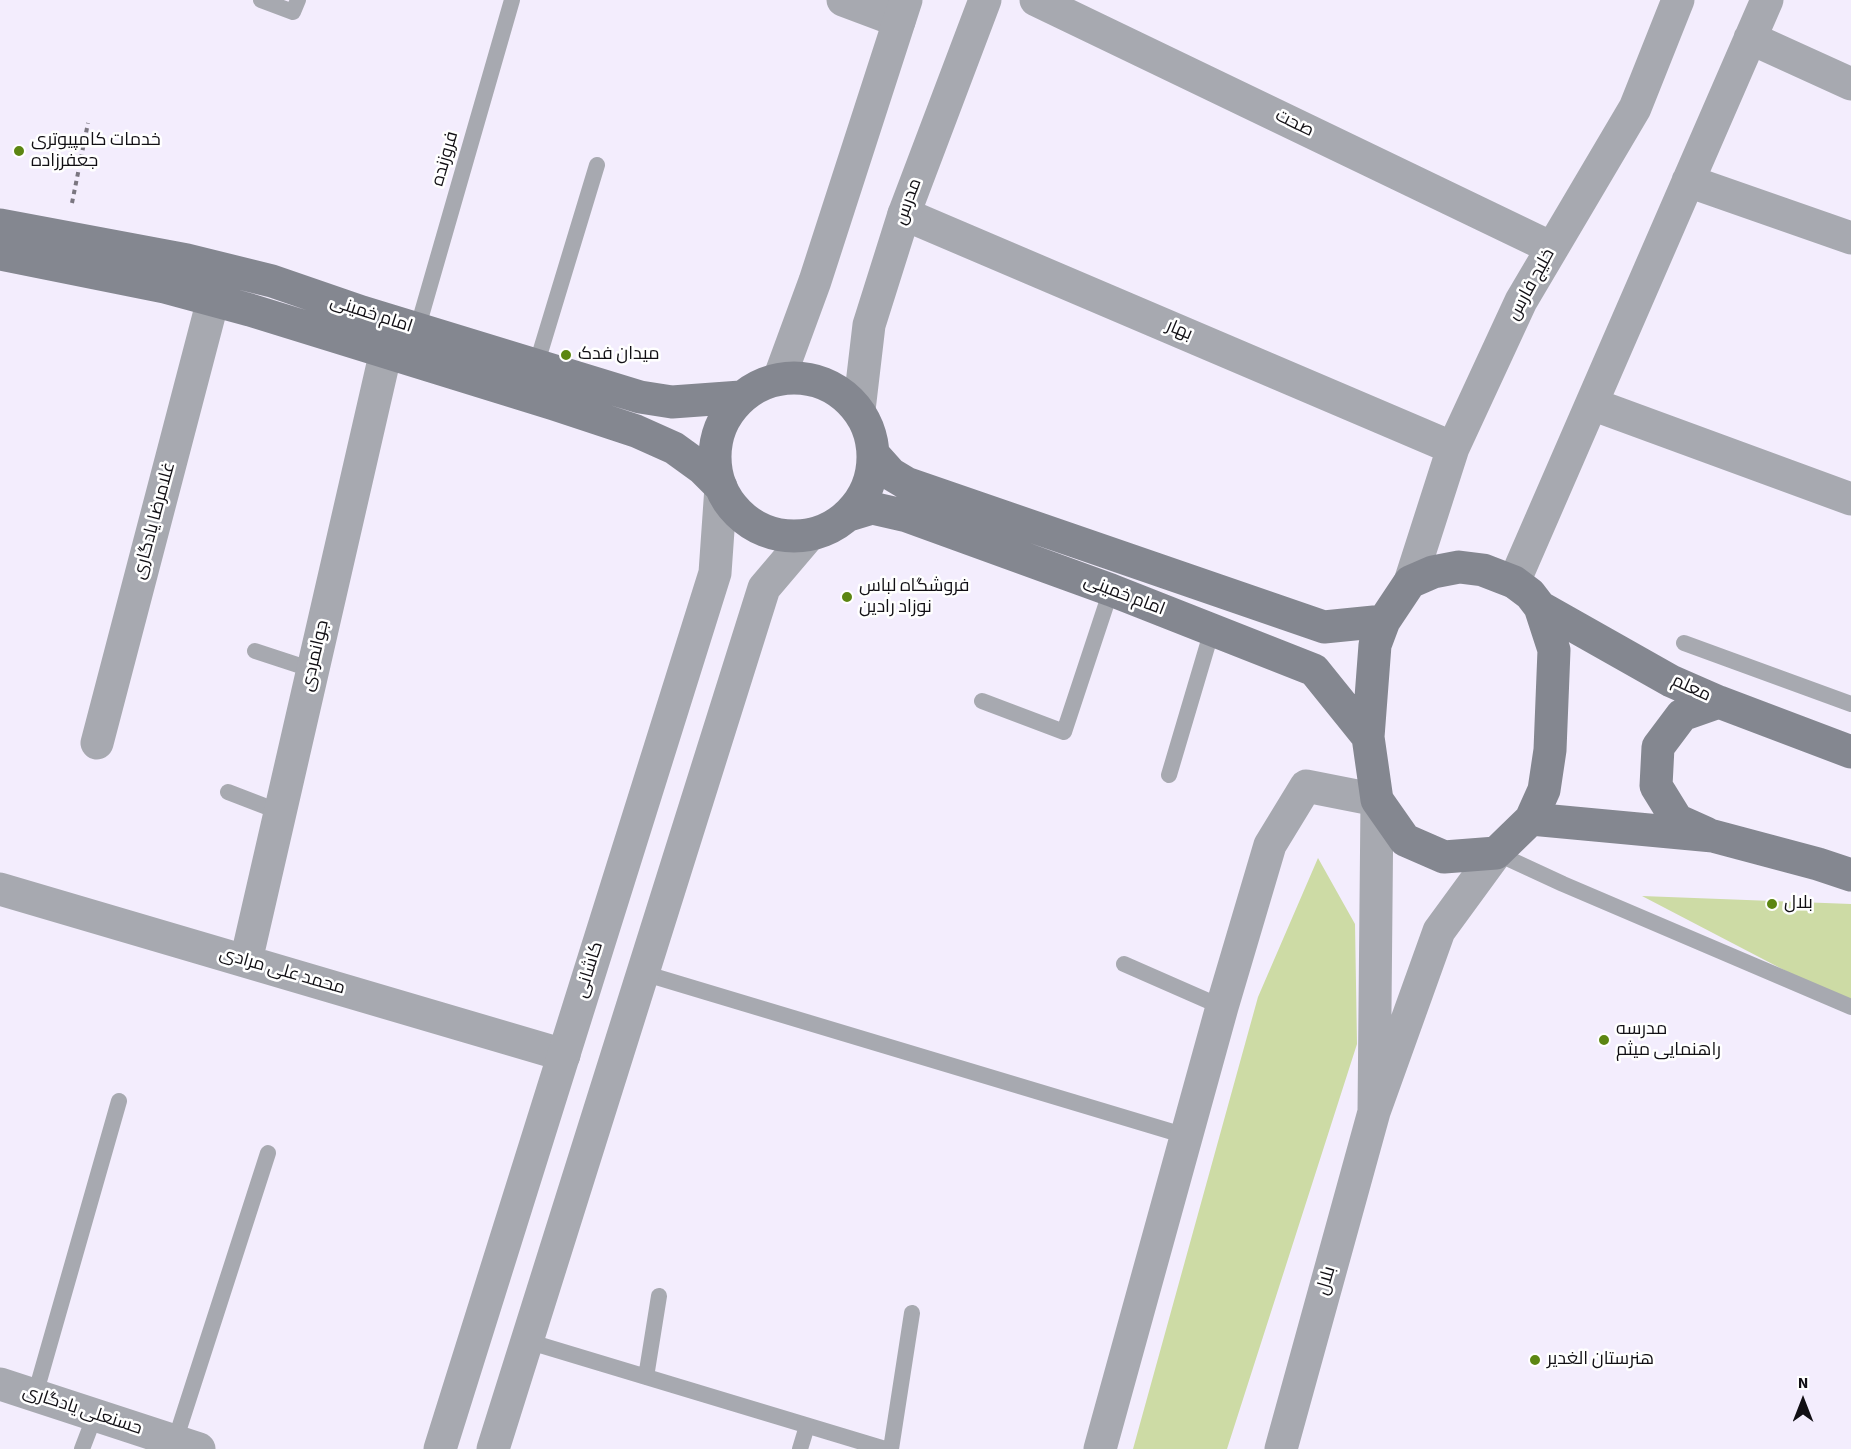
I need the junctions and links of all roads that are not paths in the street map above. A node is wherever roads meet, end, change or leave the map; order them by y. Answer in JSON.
{"nodes":[{"id":1,"x":261,"y":0,"type":"edge"},
{"id":2,"x":298,"y":0,"type":"edge"},
{"id":3,"x":512,"y":0,"type":"edge"},
{"id":4,"x":843,"y":0,"type":"edge"},
{"id":5,"x":986,"y":0,"type":"edge"},
{"id":6,"x":1036,"y":0,"type":"edge"},
{"id":7,"x":1678,"y":0,"type":"edge"},
{"id":8,"x":1767,"y":0,"type":"edge"},
{"id":9,"x":902,"y":10,"type":"edge"},
{"id":10,"x":1750,"y":38,"type":"junction"},
{"id":11,"x":1851,"y":84,"type":"edge"},
{"id":12,"x":597,"y":165,"type":"dead end"},
{"id":13,"x":1688,"y":181,"type":"junction"},
{"id":14,"x":904,"y":214,"type":"junction"},
{"id":15,"x":0,"y":225,"type":"edge"},
{"id":16,"x":1851,"y":238,"type":"edge"},
{"id":17,"x":1552,"y":248,"type":"junction"},
{"id":18,"x":0,"y":254,"type":"edge"},
{"id":19,"x":213,"y":300,"type":"junction"},
{"id":20,"x":417,"y":330,"type":"junction"},
{"id":21,"x":386,"y":351,"type":"junction"},
{"id":22,"x":536,"y":366,"type":"junction"},
{"id":23,"x":779,"y":379,"type":"junction"},
{"id":24,"x":741,"y":397,"type":"junction"},
{"id":25,"x":1592,"y":404,"type":"junction"},
{"id":26,"x":859,"y":410,"type":"junction"},
{"id":27,"x":1453,"y":448,"type":"junction"},
{"id":28,"x":874,"y":455,"type":"junction"},
{"id":29,"x":721,"y":487,"type":"junction"},
{"id":30,"x":1851,"y":499,"type":"edge"},
{"id":31,"x":849,"y":515,"type":"junction"},
{"id":32,"x":809,"y":535,"type":"junction"},
{"id":33,"x":1410,"y":582,"type":"junction"},
{"id":34,"x":1514,"y":582,"type":"junction"},
{"id":35,"x":1111,"y":590,"type":"junction"},
{"id":36,"x":1540,"y":607,"type":"junction"},
{"id":37,"x":1384,"y":621,"type":"junction"},
{"id":38,"x":1212,"y":630,"type":"junction"},
{"id":39,"x":1684,"y":643,"type":"dead end"},
{"id":40,"x":255,"y":651,"type":"dead end"},
{"id":41,"x":313,"y":670,"type":"junction"},
{"id":42,"x":982,"y":701,"type":"dead end"},
{"id":43,"x":1719,"y":702,"type":"junction"},
{"id":44,"x":1851,"y":704,"type":"edge"},
{"id":45,"x":1368,"y":737,"type":"junction"},
{"id":46,"x":97,"y":743,"type":"dead end"},
{"id":47,"x":1851,"y":752,"type":"edge"},
{"id":48,"x":1169,"y":775,"type":"dead end"},
{"id":49,"x":228,"y":792,"type":"dead end"},
{"id":50,"x":1377,"y":801,"type":"junction"},
{"id":51,"x":280,"y":812,"type":"junction"},
{"id":52,"x":1531,"y":819,"type":"junction"},
{"id":53,"x":1713,"y":836,"type":"junction"},
{"id":54,"x":1496,"y":853,"type":"junction"},
{"id":55,"x":1851,"y":875,"type":"edge"},
{"id":56,"x":0,"y":889,"type":"edge"},
{"id":57,"x":246,"y":961,"type":"junction"},
{"id":58,"x":1124,"y":964,"type":"dead end"},
{"id":59,"x":643,"y":973,"type":"junction"},
{"id":60,"x":1222,"y":1007,"type":"junction"},
{"id":61,"x":1851,"y":1007,"type":"edge"},
{"id":62,"x":564,"y":1055,"type":"junction"},
{"id":63,"x":119,"y":1101,"type":"dead end"},
{"id":64,"x":1374,"y":1112,"type":"junction"},
{"id":65,"x":1186,"y":1136,"type":"junction"},
{"id":66,"x":268,"y":1153,"type":"dead end"},
{"id":67,"x":659,"y":1296,"type":"dead end"},
{"id":68,"x":912,"y":1313,"type":"dead end"},
{"id":69,"x":527,"y":1341,"type":"junction"},
{"id":70,"x":646,"y":1377,"type":"junction"},
{"id":71,"x":0,"y":1384,"type":"edge"},
{"id":72,"x":35,"y":1395,"type":"junction"},
{"id":73,"x":95,"y":1415,"type":"junction"},
{"id":74,"x":807,"y":1426,"type":"junction"},
{"id":75,"x":187,"y":1445,"type":"edge"},
{"id":76,"x":81,"y":1449,"type":"edge"},
{"id":77,"x":440,"y":1449,"type":"edge"},
{"id":78,"x":493,"y":1449,"type":"edge"},
{"id":79,"x":800,"y":1449,"type":"edge"},
{"id":80,"x":885,"y":1449,"type":"edge"},
{"id":81,"x":891,"y":1449,"type":"edge"},
{"id":82,"x":1100,"y":1449,"type":"edge"},
{"id":83,"x":1281,"y":1449,"type":"edge"}],
"edges":[{"from":1,"to":2,"type":"lane"},
{"from":3,"to":20,"type":"lane","name":"فروزنده"},
{"from":4,"to":9,"type":"street"},
{"from":5,"to":14,"type":"street","name":"مدرس"},
{"from":6,"to":17,"type":"street","name":"صحت"},
{"from":7,"to":17,"type":"street","name":"خلیج فارس"},
{"from":8,"to":10,"type":"street"},
{"from":9,"to":23,"type":"street"},
{"from":10,"to":11,"type":"street"},
{"from":10,"to":13,"type":"street"},
{"from":12,"to":22,"type":"lane"},
{"from":13,"to":16,"type":"street"},
{"from":13,"to":25,"type":"street"},
{"from":14,"to":26,"type":"street","name":"مدرس"},
{"from":14,"to":27,"type":"street","name":"بهار"},
{"from":15,"to":20,"type":"main road","name":"امام خمینی"},
{"from":17,"to":27,"type":"street","name":"خلیج فارس"},
{"from":18,"to":19,"type":"main road","name":"امام خمینی"},
{"from":19,"to":21,"type":"main road","name":"امام خمینی"},
{"from":19,"to":46,"type":"street","name":"غلامرضا یادگاری"},
{"from":20,"to":22,"type":"main road","name":"امام خمینی"},
{"from":21,"to":29,"type":"main road","name":"امام خمینی"},
{"from":21,"to":41,"type":"street","name":"جوانمردی"},
{"from":22,"to":24,"type":"main road","name":"امام خمینی"},
{"from":23,"to":24,"type":"main road"},
{"from":23,"to":26,"type":"main road"},
{"from":24,"to":29,"type":"main road"},
{"from":25,"to":30,"type":"street"},
{"from":25,"to":34,"type":"street"},
{"from":26,"to":28,"type":"main road"},
{"from":27,"to":33,"type":"street","name":"خلیج فارس"},
{"from":28,"to":31,"type":"main road"},
{"from":28,"to":37,"type":"main road","name":"امام خمینی"},
{"from":29,"to":32,"type":"main road"},
{"from":29,"to":62,"type":"street","name":"کاشانی"},
{"from":31,"to":32,"type":"main road"},
{"from":31,"to":35,"type":"main road","name":"امام خمینی"},
{"from":32,"to":59,"type":"street"},
{"from":33,"to":34,"type":"main road"},
{"from":33,"to":37,"type":"main road"},
{"from":34,"to":36,"type":"main road"},
{"from":35,"to":38,"type":"main road","name":"امام خمینی"},
{"from":35,"to":42,"type":"lane"},
{"from":36,"to":43,"type":"main road","name":"معلم"},
{"from":36,"to":52,"type":"main road"},
{"from":37,"to":45,"type":"main road"},
{"from":38,"to":45,"type":"main road","name":"امام خمینی"},
{"from":38,"to":48,"type":"lane"},
{"from":39,"to":44,"type":"lane"},
{"from":40,"to":41,"type":"lane"},
{"from":41,"to":51,"type":"street","name":"جوانمردی"},
{"from":43,"to":47,"type":"main road","name":"معلم"},
{"from":43,"to":53,"type":"main road"},
{"from":45,"to":50,"type":"main road"},
{"from":49,"to":51,"type":"lane"},
{"from":50,"to":54,"type":"main road"},
{"from":50,"to":60,"type":"street"},
{"from":50,"to":64,"type":"street","name":"بلال"},
{"from":51,"to":57,"type":"street","name":"جوانمردی"},
{"from":52,"to":53,"type":"main road"},
{"from":52,"to":54,"type":"main road"},
{"from":53,"to":55,"type":"main road"},
{"from":54,"to":61,"type":"lane"},
{"from":54,"to":64,"type":"street","name":"بلال"},
{"from":56,"to":57,"type":"street","name":"محمد علی مرادی"},
{"from":57,"to":62,"type":"street","name":"محمد علی مرادی"},
{"from":58,"to":60,"type":"lane"},
{"from":59,"to":65,"type":"lane"},
{"from":59,"to":69,"type":"street"},
{"from":60,"to":65,"type":"street"},
{"from":62,"to":77,"type":"street","name":"کاشانی"},
{"from":63,"to":72,"type":"lane"},
{"from":64,"to":83,"type":"street","name":"بلال"},
{"from":65,"to":82,"type":"street"},
{"from":66,"to":75,"type":"lane"},
{"from":67,"to":70,"type":"lane"},
{"from":68,"to":81,"type":"lane"},
{"from":69,"to":70,"type":"lane"},
{"from":69,"to":78,"type":"street"},
{"from":70,"to":74,"type":"lane"},
{"from":71,"to":72,"type":"street","name":"حسنعلی یادگاری"},
{"from":72,"to":73,"type":"street","name":"حسنعلی یادگاری"},
{"from":73,"to":75,"type":"street","name":"حسنعلی یادگاری"},
{"from":73,"to":76,"type":"lane"},
{"from":74,"to":79,"type":"lane"},
{"from":74,"to":80,"type":"lane"}]}
